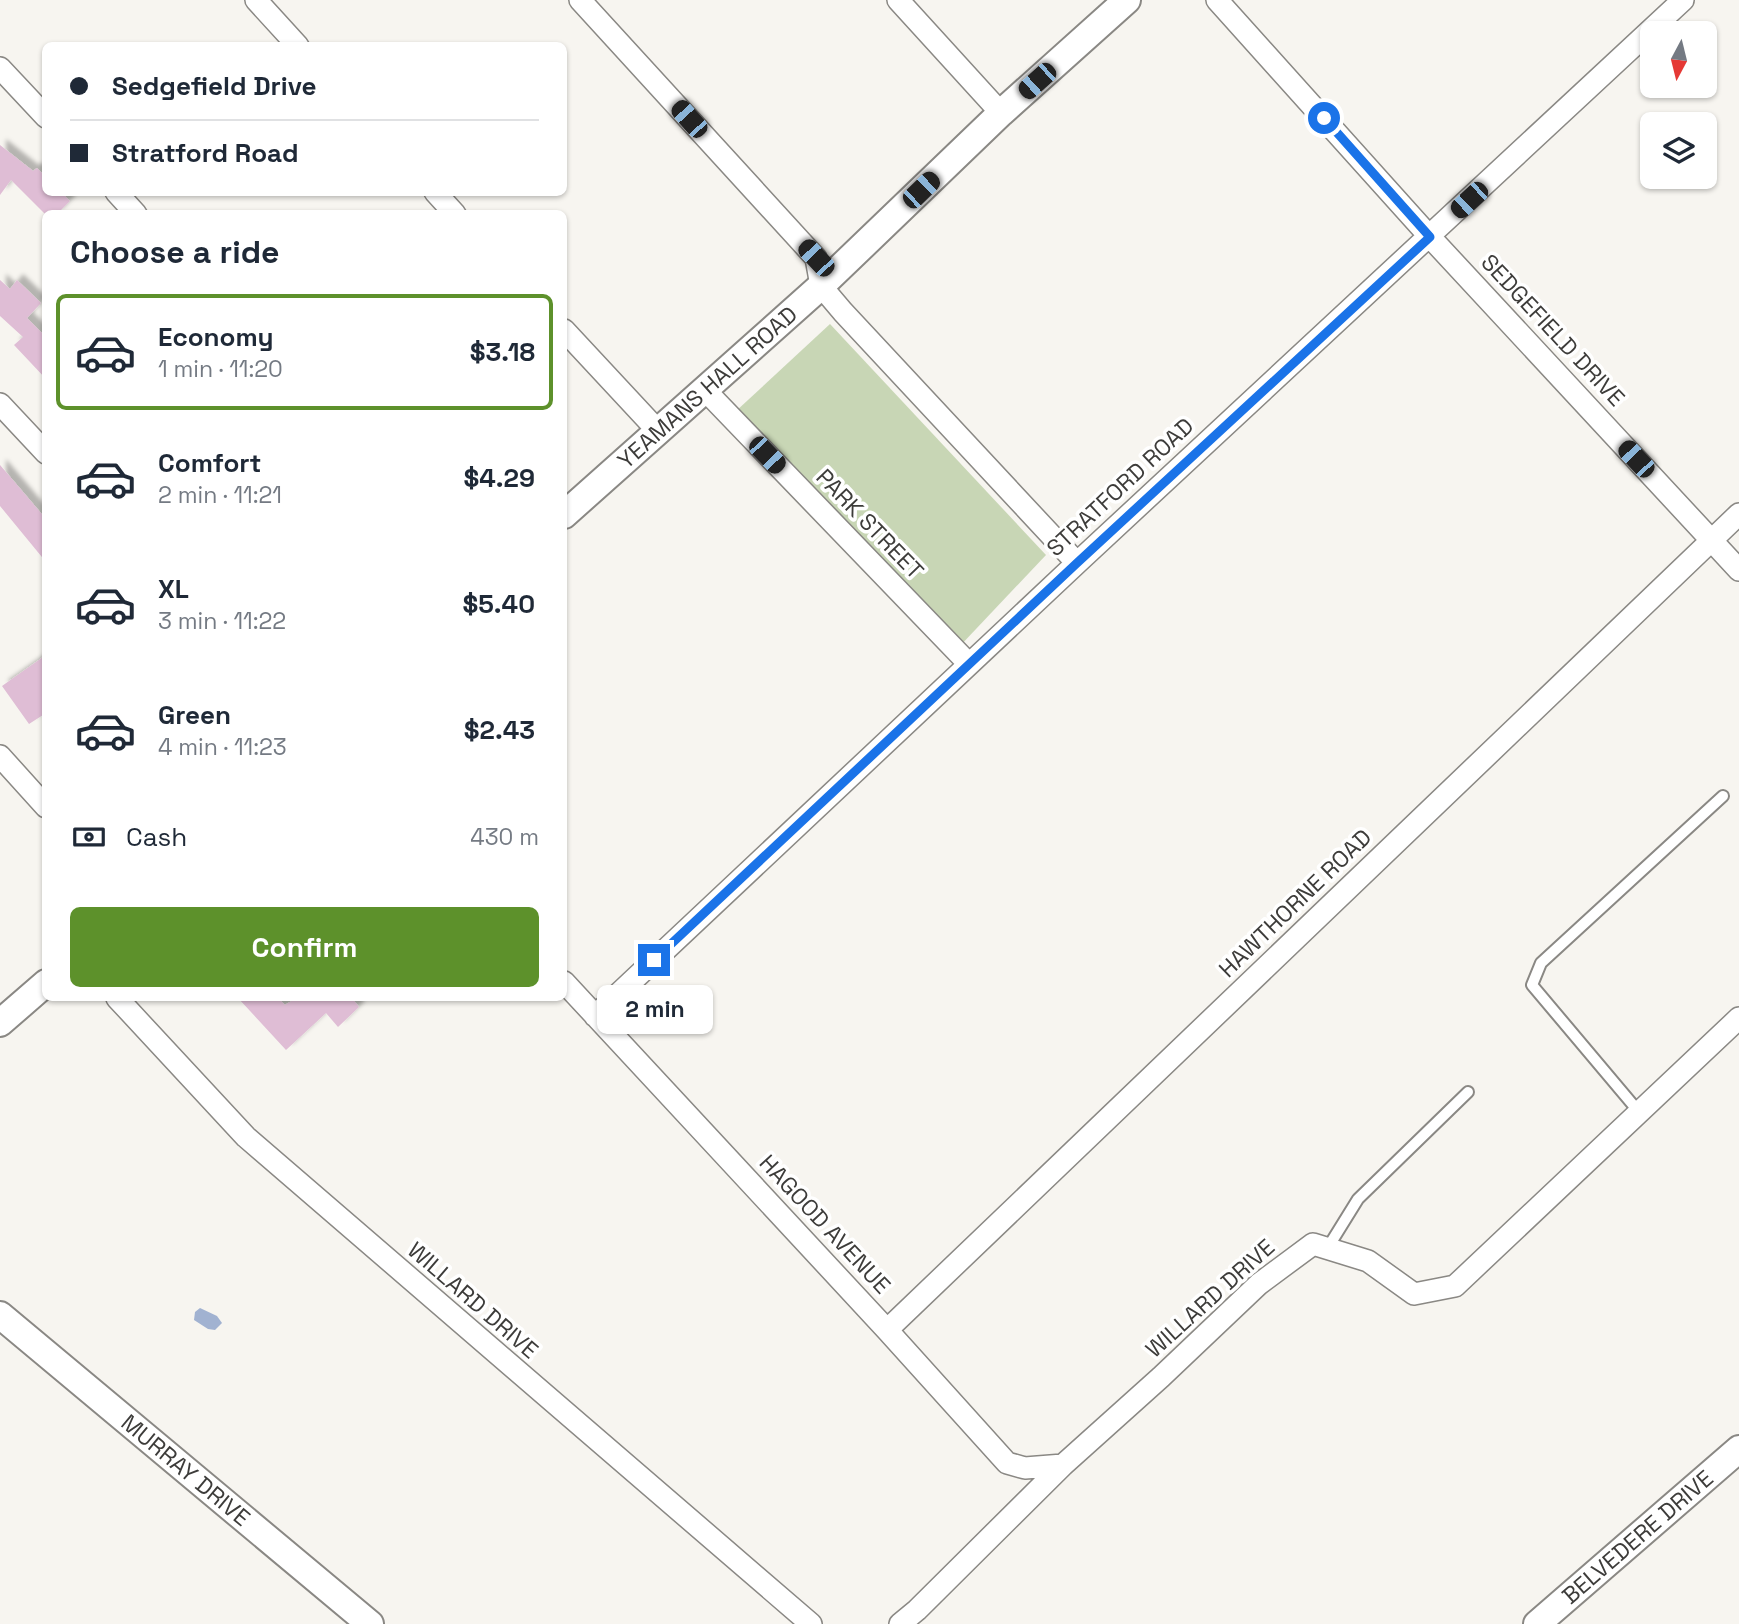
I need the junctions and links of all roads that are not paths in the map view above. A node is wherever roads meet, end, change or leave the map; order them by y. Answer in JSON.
{"nodes":[{"id":1,"x":256,"y":0,"type":"edge"},
{"id":2,"x":580,"y":0,"type":"edge"},
{"id":3,"x":898,"y":0,"type":"edge"},
{"id":4,"x":1126,"y":0,"type":"edge"},
{"id":5,"x":1217,"y":0,"type":"edge"},
{"id":6,"x":1683,"y":0,"type":"edge"},
{"id":7,"x":294,"y":42,"type":"edge"},
{"id":8,"x":0,"y":68,"type":"edge"},
{"id":9,"x":42,"y":113,"type":"edge"},
{"id":10,"x":1002,"y":113,"type":"junction"},
{"id":11,"x":120,"y":196,"type":"edge"},
{"id":12,"x":439,"y":196,"type":"edge"},
{"id":13,"x":132,"y":210,"type":"edge"},
{"id":14,"x":451,"y":210,"type":"edge"},
{"id":15,"x":1430,"y":237,"type":"junction"},
{"id":16,"x":821,"y":285,"type":"junction"},
{"id":17,"x":567,"y":333,"type":"edge"},
{"id":18,"x":704,"y":389,"type":"junction"},
{"id":19,"x":0,"y":404,"type":"edge"},
{"id":20,"x":658,"y":431,"type":"junction"},
{"id":21,"x":42,"y":449,"type":"edge"},
{"id":22,"x":567,"y":512,"type":"edge"},
{"id":23,"x":1739,"y":514,"type":"edge"},
{"id":24,"x":1711,"y":539,"type":"junction"},
{"id":25,"x":1077,"y":563,"type":"junction"},
{"id":26,"x":1739,"y":570,"type":"edge"},
{"id":27,"x":969,"y":664,"type":"junction"},
{"id":28,"x":0,"y":756,"type":"edge"},
{"id":29,"x":1723,"y":796,"type":"dead end"},
{"id":30,"x":42,"y":803,"type":"edge"},
{"id":31,"x":567,"y":985,"type":"edge"},
{"id":32,"x":42,"y":986,"type":"edge"},
{"id":33,"x":120,"y":1001,"type":"edge"},
{"id":34,"x":595,"y":1016,"type":"junction"},
{"id":35,"x":1739,"y":1018,"type":"edge"},
{"id":36,"x":0,"y":1023,"type":"edge"},
{"id":37,"x":1468,"y":1093,"type":"dead end"},
{"id":38,"x":1639,"y":1112,"type":"junction"},
{"id":39,"x":1327,"y":1249,"type":"junction"},
{"id":40,"x":0,"y":1315,"type":"edge"},
{"id":41,"x":887,"y":1330,"type":"junction"},
{"id":42,"x":1739,"y":1449,"type":"edge"},
{"id":43,"x":1063,"y":1465,"type":"junction"},
{"id":44,"x":370,"y":1624,"type":"edge"},
{"id":45,"x":811,"y":1624,"type":"edge"},
{"id":46,"x":900,"y":1624,"type":"edge"},
{"id":47,"x":1537,"y":1624,"type":"edge"}],
"edges":[{"from":1,"to":7,"type":"street"},
{"from":2,"to":16,"type":"street"},
{"from":3,"to":10,"type":"street"},
{"from":4,"to":10,"type":"street","name":"YEAMANS HALL ROAD"},
{"from":5,"to":15,"type":"street","name":"SEDGEFIELD DRIVE"},
{"from":6,"to":15,"type":"street","name":"STRATFORD ROAD"},
{"from":8,"to":9,"type":"street"},
{"from":10,"to":16,"type":"street","name":"YEAMANS HALL ROAD"},
{"from":11,"to":13,"type":"street"},
{"from":12,"to":14,"type":"street"},
{"from":15,"to":24,"type":"street","name":"SEDGEFIELD DRIVE"},
{"from":15,"to":25,"type":"street","name":"STRATFORD ROAD"},
{"from":16,"to":18,"type":"street","name":"YEAMANS HALL ROAD"},
{"from":16,"to":25,"type":"street"},
{"from":17,"to":20,"type":"street"},
{"from":18,"to":20,"type":"street","name":"YEAMANS HALL ROAD"},
{"from":18,"to":27,"type":"street","name":"PARK STREET"},
{"from":19,"to":21,"type":"street"},
{"from":20,"to":22,"type":"street","name":"YEAMANS HALL ROAD"},
{"from":23,"to":24,"type":"street","name":"HAWTHORNE ROAD"},
{"from":24,"to":26,"type":"street","name":"SEDGEFIELD DRIVE"},
{"from":24,"to":41,"type":"street","name":"HAWTHORNE ROAD"},
{"from":25,"to":27,"type":"street","name":"STRATFORD ROAD"},
{"from":27,"to":34,"type":"street","name":"STRATFORD ROAD"},
{"from":28,"to":30,"type":"street"},
{"from":29,"to":38,"type":"lane"},
{"from":31,"to":34,"type":"street","name":"HAGOOD AVENUE"},
{"from":32,"to":36,"type":"street"},
{"from":33,"to":45,"type":"street","name":"WILLARD DRIVE"},
{"from":34,"to":41,"type":"street","name":"HAGOOD AVENUE"},
{"from":35,"to":38,"type":"street","name":"WILLARD DRIVE"},
{"from":37,"to":39,"type":"lane"},
{"from":38,"to":39,"type":"street","name":"WILLARD DRIVE"},
{"from":39,"to":43,"type":"street","name":"WILLARD DRIVE"},
{"from":40,"to":44,"type":"street","name":"MURRAY DRIVE"},
{"from":41,"to":43,"type":"street","name":"HAGOOD AVENUE"},
{"from":42,"to":47,"type":"street","name":"BELVEDERE DRIVE"},
{"from":43,"to":46,"type":"street","name":"WILLARD DRIVE"}]}
